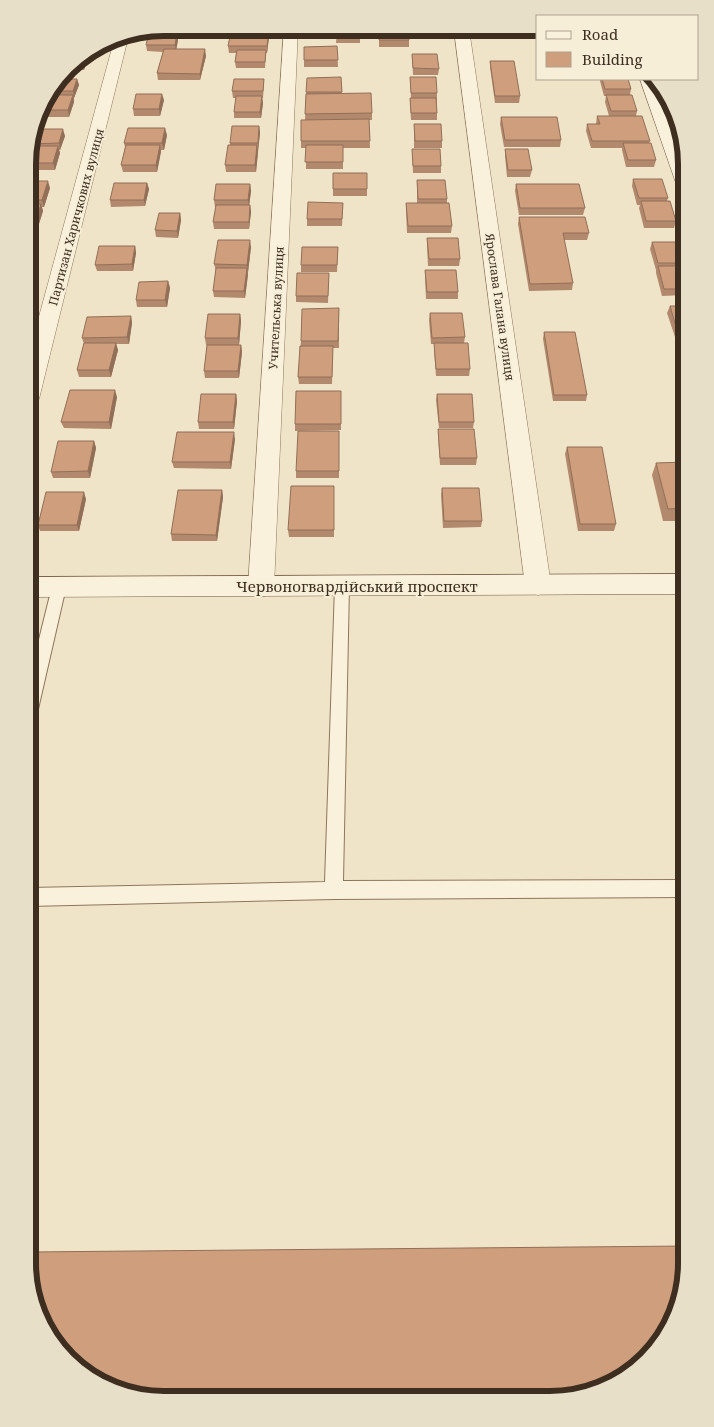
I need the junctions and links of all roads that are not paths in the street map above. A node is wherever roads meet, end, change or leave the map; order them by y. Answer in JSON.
{"nodes":[{"id":1,"x":462,"y":36,"type":"edge"},
{"id":2,"x":291,"y":37,"type":"edge"},
{"id":3,"x":121,"y":44,"type":"edge"},
{"id":4,"x":650,"y":86,"type":"edge"},
{"id":5,"x":678,"y":163,"type":"edge"},
{"id":6,"x":37,"y":365,"type":"edge"},
{"id":7,"x":678,"y":584,"type":"edge"},
{"id":8,"x":538,"y":585,"type":"junction"},
{"id":9,"x":342,"y":586,"type":"junction"},
{"id":10,"x":37,"y":587,"type":"edge"},
{"id":11,"x":59,"y":587,"type":"junction"},
{"id":12,"x":262,"y":587,"type":"junction"},
{"id":13,"x":37,"y":682,"type":"edge"},
{"id":14,"x":677,"y":889,"type":"edge"},
{"id":15,"x":334,"y":890,"type":"junction"},
{"id":16,"x":36,"y":898,"type":"edge"}],
"edges":[{"from":1,"to":8,"type":"street","name":"Ярослава Галана вулиця"},
{"from":2,"to":12,"type":"street","name":"Учительська вулиця"},
{"from":3,"to":6,"type":"street","name":"Партизан Харичкових вулиця"},
{"from":4,"to":5,"type":"street"},
{"from":7,"to":8,"type":"street","name":"Червоногвардійський проспект"},
{"from":8,"to":9,"type":"street","name":"Червоногвардійський проспект"},
{"from":9,"to":12,"type":"street","name":"Червоногвардійський проспект"},
{"from":9,"to":15,"type":"lane"},
{"from":10,"to":11,"type":"street","name":"Червоногвардійський проспект"},
{"from":11,"to":12,"type":"street","name":"Червоногвардійський проспект"},
{"from":11,"to":13,"type":"lane"},
{"from":14,"to":15,"type":"lane"},
{"from":15,"to":16,"type":"lane"}]}
